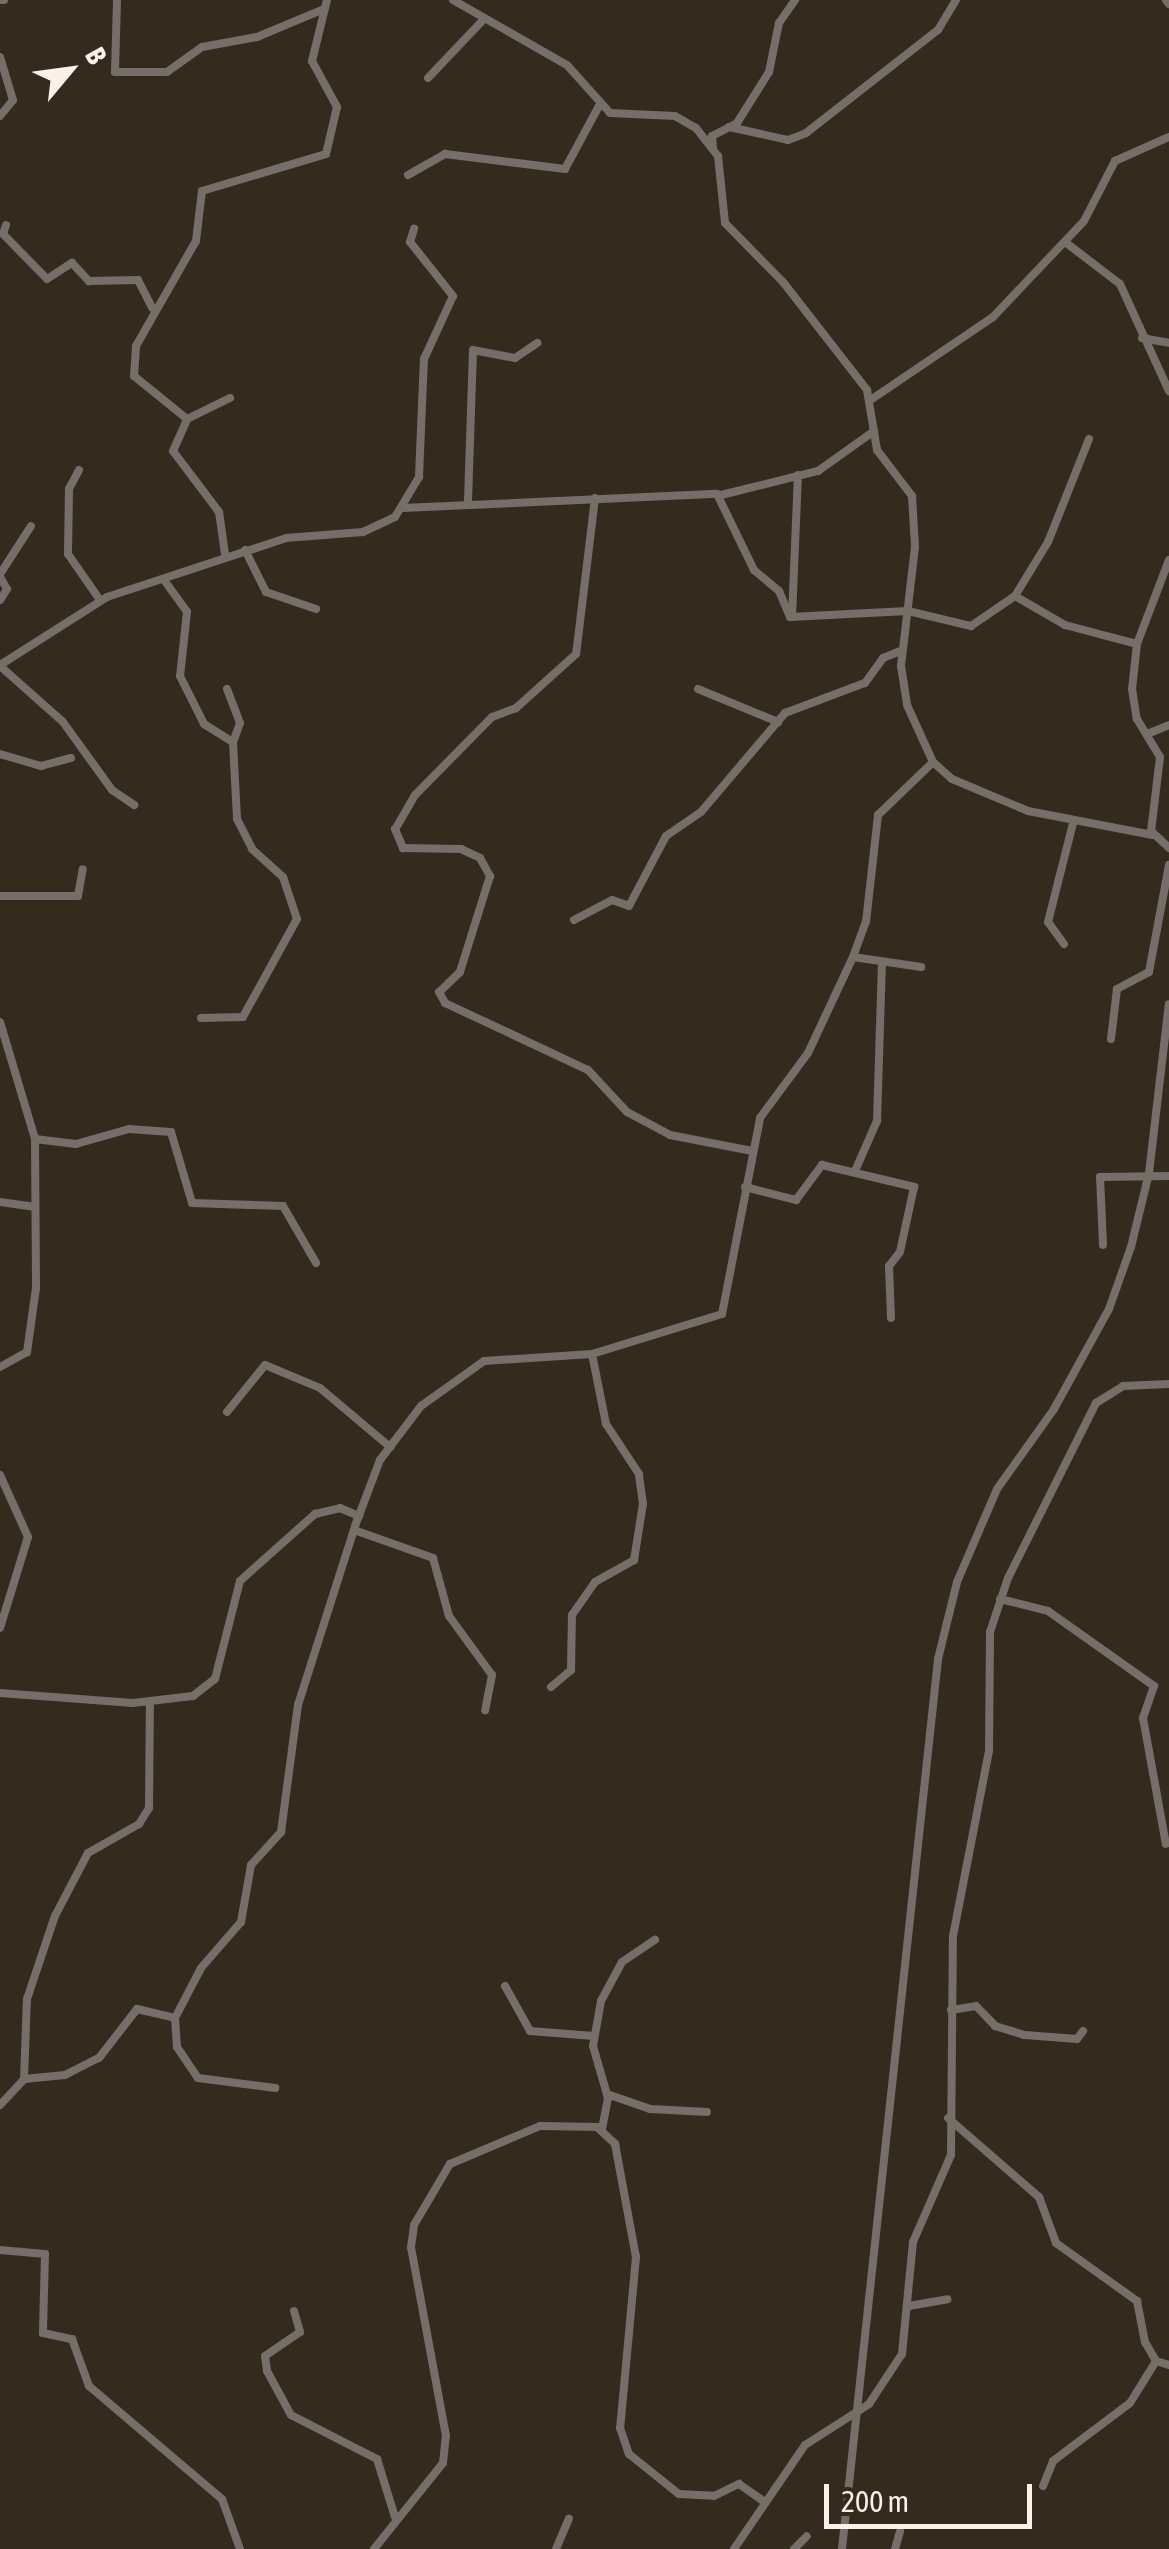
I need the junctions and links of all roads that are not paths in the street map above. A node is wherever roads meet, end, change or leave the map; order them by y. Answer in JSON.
{"nodes":[{"id":1,"x":118,"y":0,"type":"edge"},
{"id":2,"x":454,"y":0,"type":"edge"},
{"id":3,"x":795,"y":0,"type":"edge"},
{"id":4,"x":956,"y":0,"type":"edge"},
{"id":5,"x":326,"y":5,"type":"edge"},
{"id":6,"x":484,"y":19,"type":"junction"},
{"id":7,"x":0,"y":57,"type":"edge"},
{"id":8,"x":428,"y":78,"type":"dead end"},
{"id":9,"x":604,"y":106,"type":"junction"},
{"id":10,"x":0,"y":116,"type":"edge"},
{"id":11,"x":729,"y":127,"type":"junction"},
{"id":12,"x":1169,"y":137,"type":"edge"},
{"id":13,"x":713,"y":148,"type":"junction"},
{"id":14,"x":408,"y":175,"type":"dead end"},
{"id":15,"x":6,"y":224,"type":"dead end"},
{"id":16,"x":414,"y":228,"type":"dead end"},
{"id":17,"x":1066,"y":242,"type":"junction"},
{"id":18,"x":152,"y":308,"type":"junction"},
{"id":19,"x":1142,"y":338,"type":"junction"},
{"id":20,"x":537,"y":343,"type":"dead end"},
{"id":21,"x":1169,"y":343,"type":"edge"},
{"id":22,"x":1169,"y":390,"type":"edge"},
{"id":23,"x":230,"y":398,"type":"dead end"},
{"id":24,"x":872,"y":399,"type":"junction"},
{"id":25,"x":187,"y":419,"type":"junction"},
{"id":26,"x":874,"y":431,"type":"junction"},
{"id":27,"x":1089,"y":438,"type":"dead end"},
{"id":28,"x":79,"y":470,"type":"dead end"},
{"id":29,"x":798,"y":475,"type":"junction"},
{"id":30,"x":721,"y":495,"type":"junction"},
{"id":31,"x":595,"y":498,"type":"junction"},
{"id":32,"x":468,"y":501,"type":"junction"},
{"id":33,"x":403,"y":508,"type":"junction"},
{"id":34,"x":30,"y":526,"type":"dead end"},
{"id":35,"x":244,"y":550,"type":"junction"},
{"id":36,"x":225,"y":554,"type":"junction"},
{"id":37,"x":1169,"y":560,"type":"edge"},
{"id":38,"x":0,"y":575,"type":"edge"},
{"id":39,"x":164,"y":580,"type":"junction"},
{"id":40,"x":1015,"y":596,"type":"junction"},
{"id":41,"x":0,"y":600,"type":"edge"},
{"id":42,"x":100,"y":600,"type":"junction"},
{"id":43,"x":316,"y":609,"type":"dead end"},
{"id":44,"x":908,"y":610,"type":"junction"},
{"id":45,"x":792,"y":617,"type":"junction"},
{"id":46,"x":1137,"y":644,"type":"junction"},
{"id":47,"x":900,"y":651,"type":"junction"},
{"id":48,"x":0,"y":666,"type":"edge"},
{"id":49,"x":227,"y":689,"type":"dead end"},
{"id":50,"x":698,"y":689,"type":"dead end"},
{"id":51,"x":778,"y":722,"type":"junction"},
{"id":52,"x":1169,"y":725,"type":"edge"},
{"id":53,"x":1147,"y":734,"type":"junction"},
{"id":54,"x":233,"y":742,"type":"junction"},
{"id":55,"x":0,"y":754,"type":"edge"},
{"id":56,"x":72,"y":758,"type":"dead end"},
{"id":57,"x":933,"y":762,"type":"junction"},
{"id":58,"x":134,"y":805,"type":"dead end"},
{"id":59,"x":1073,"y":823,"type":"junction"},
{"id":60,"x":1153,"y":835,"type":"junction"},
{"id":61,"x":1169,"y":848,"type":"edge"},
{"id":62,"x":1169,"y":865,"type":"edge"},
{"id":63,"x":83,"y":869,"type":"dead end"},
{"id":64,"x":0,"y":896,"type":"edge"},
{"id":65,"x":574,"y":920,"type":"dead end"},
{"id":66,"x":1064,"y":944,"type":"dead end"},
{"id":67,"x":853,"y":958,"type":"junction"},
{"id":68,"x":882,"y":965,"type":"junction"},
{"id":69,"x":920,"y":967,"type":"dead end"},
{"id":70,"x":1169,"y":1004,"type":"edge"},
{"id":71,"x":201,"y":1018,"type":"dead end"},
{"id":72,"x":0,"y":1022,"type":"edge"},
{"id":73,"x":1111,"y":1039,"type":"dead end"},
{"id":74,"x":35,"y":1139,"type":"junction"},
{"id":75,"x":752,"y":1152,"type":"junction"},
{"id":76,"x":855,"y":1171,"type":"junction"},
{"id":77,"x":1149,"y":1173,"type":"junction"},
{"id":78,"x":1169,"y":1176,"type":"edge"},
{"id":79,"x":745,"y":1187,"type":"junction"},
{"id":80,"x":0,"y":1202,"type":"edge"},
{"id":81,"x":34,"y":1208,"type":"junction"},
{"id":82,"x":1103,"y":1245,"type":"dead end"},
{"id":83,"x":316,"y":1263,"type":"dead end"},
{"id":84,"x":891,"y":1318,"type":"dead end"},
{"id":85,"x":592,"y":1354,"type":"junction"},
{"id":86,"x":1,"y":1364,"type":"edge"},
{"id":87,"x":1169,"y":1384,"type":"edge"},
{"id":88,"x":227,"y":1412,"type":"dead end"},
{"id":89,"x":390,"y":1447,"type":"junction"},
{"id":90,"x":0,"y":1475,"type":"edge"},
{"id":91,"x":360,"y":1516,"type":"junction"},
{"id":92,"x":354,"y":1530,"type":"junction"},
{"id":93,"x":1000,"y":1600,"type":"junction"},
{"id":94,"x":0,"y":1628,"type":"edge"},
{"id":95,"x":550,"y":1687,"type":"dead end"},
{"id":96,"x":0,"y":1692,"type":"edge"},
{"id":97,"x":150,"y":1702,"type":"junction"},
{"id":98,"x":485,"y":1710,"type":"dead end"},
{"id":99,"x":1166,"y":1844,"type":"dead end"},
{"id":100,"x":655,"y":1940,"type":"dead end"},
{"id":101,"x":504,"y":1986,"type":"dead end"},
{"id":102,"x":951,"y":2010,"type":"junction"},
{"id":103,"x":176,"y":2018,"type":"junction"},
{"id":104,"x":1083,"y":2031,"type":"dead end"},
{"id":105,"x":594,"y":2036,"type":"junction"},
{"id":106,"x":24,"y":2078,"type":"junction"},
{"id":107,"x":275,"y":2088,"type":"dead end"},
{"id":108,"x":607,"y":2094,"type":"junction"},
{"id":109,"x":0,"y":2105,"type":"edge"},
{"id":110,"x":707,"y":2112,"type":"dead end"},
{"id":111,"x":948,"y":2118,"type":"junction"},
{"id":112,"x":602,"y":2130,"type":"junction"},
{"id":113,"x":0,"y":2250,"type":"edge"},
{"id":114,"x":946,"y":2298,"type":"dead end"},
{"id":115,"x":908,"y":2306,"type":"junction"},
{"id":116,"x":294,"y":2311,"type":"dead end"},
{"id":117,"x":1156,"y":2361,"type":"junction"},
{"id":118,"x":1167,"y":2365,"type":"edge"},
{"id":119,"x":1169,"y":2376,"type":"edge"},
{"id":120,"x":861,"y":2410,"type":"junction"},
{"id":121,"x":1043,"y":2486,"type":"dead end"},
{"id":122,"x":765,"y":2502,"type":"junction"},
{"id":123,"x":395,"y":2517,"type":"junction"},
{"id":124,"x":569,"y":2519,"type":"dead end"},
{"id":125,"x":900,"y":2532,"type":"dead end"},
{"id":126,"x":807,"y":2536,"type":"dead end"},
{"id":127,"x":240,"y":2549,"type":"edge"},
{"id":128,"x":374,"y":2549,"type":"edge"},
{"id":129,"x":556,"y":2549,"type":"edge"},
{"id":130,"x":734,"y":2549,"type":"edge"},
{"id":131,"x":794,"y":2549,"type":"edge"},
{"id":132,"x":842,"y":2549,"type":"edge"},
{"id":133,"x":895,"y":2549,"type":"edge"}],
"edges":[{"from":1,"to":5,"type":"street"},
{"from":2,"to":6,"type":"street"},
{"from":3,"to":11,"type":"street"},
{"from":4,"to":11,"type":"street"},
{"from":5,"to":18,"type":"street"},
{"from":6,"to":8,"type":"street"},
{"from":6,"to":9,"type":"street"},
{"from":7,"to":10,"type":"street"},
{"from":9,"to":13,"type":"street"},
{"from":9,"to":14,"type":"street"},
{"from":11,"to":13,"type":"street"},
{"from":12,"to":17,"type":"street"},
{"from":13,"to":24,"type":"street"},
{"from":15,"to":18,"type":"street"},
{"from":16,"to":33,"type":"street"},
{"from":17,"to":19,"type":"street"},
{"from":17,"to":24,"type":"street"},
{"from":18,"to":25,"type":"street"},
{"from":19,"to":21,"type":"street"},
{"from":19,"to":22,"type":"street"},
{"from":20,"to":32,"type":"street"},
{"from":23,"to":25,"type":"street"},
{"from":24,"to":26,"type":"street"},
{"from":25,"to":36,"type":"street"},
{"from":26,"to":29,"type":"street"},
{"from":26,"to":44,"type":"street"},
{"from":27,"to":40,"type":"street"},
{"from":28,"to":42,"type":"street"},
{"from":29,"to":30,"type":"street"},
{"from":29,"to":45,"type":"street"},
{"from":30,"to":31,"type":"street"},
{"from":30,"to":45,"type":"street"},
{"from":31,"to":32,"type":"street"},
{"from":31,"to":75,"type":"street"},
{"from":32,"to":33,"type":"street"},
{"from":33,"to":35,"type":"street"},
{"from":34,"to":38,"type":"street"},
{"from":35,"to":36,"type":"street"},
{"from":35,"to":43,"type":"street"},
{"from":36,"to":39,"type":"street"},
{"from":37,"to":46,"type":"street"},
{"from":38,"to":41,"type":"street"},
{"from":39,"to":42,"type":"street"},
{"from":39,"to":54,"type":"street"},
{"from":40,"to":44,"type":"street"},
{"from":40,"to":46,"type":"street"},
{"from":42,"to":48,"type":"street"},
{"from":44,"to":45,"type":"street"},
{"from":44,"to":47,"type":"street"},
{"from":46,"to":53,"type":"street"},
{"from":47,"to":51,"type":"street"},
{"from":47,"to":57,"type":"street"},
{"from":48,"to":58,"type":"street"},
{"from":49,"to":54,"type":"street"},
{"from":50,"to":51,"type":"street"},
{"from":51,"to":65,"type":"street"},
{"from":52,"to":53,"type":"street"},
{"from":53,"to":60,"type":"street"},
{"from":54,"to":71,"type":"street"},
{"from":55,"to":56,"type":"street"},
{"from":57,"to":59,"type":"street"},
{"from":57,"to":67,"type":"street"},
{"from":59,"to":60,"type":"street"},
{"from":59,"to":66,"type":"street"},
{"from":60,"to":61,"type":"street"},
{"from":62,"to":73,"type":"street"},
{"from":63,"to":64,"type":"street"},
{"from":67,"to":68,"type":"street"},
{"from":67,"to":75,"type":"street"},
{"from":68,"to":69,"type":"street"},
{"from":68,"to":76,"type":"street"},
{"from":70,"to":77,"type":"street"},
{"from":72,"to":74,"type":"street"},
{"from":74,"to":81,"type":"street"},
{"from":74,"to":83,"type":"street"},
{"from":75,"to":79,"type":"street"},
{"from":76,"to":79,"type":"street"},
{"from":76,"to":84,"type":"street"},
{"from":77,"to":78,"type":"street"},
{"from":77,"to":82,"type":"street"},
{"from":77,"to":120,"type":"street"},
{"from":79,"to":85,"type":"street"},
{"from":80,"to":81,"type":"street"},
{"from":81,"to":86,"type":"street"},
{"from":85,"to":89,"type":"street"},
{"from":85,"to":95,"type":"street"},
{"from":87,"to":93,"type":"street"},
{"from":88,"to":89,"type":"street"},
{"from":89,"to":91,"type":"street"},
{"from":90,"to":94,"type":"street"},
{"from":91,"to":92,"type":"street"},
{"from":91,"to":97,"type":"street"},
{"from":92,"to":98,"type":"street"},
{"from":92,"to":103,"type":"street"},
{"from":93,"to":99,"type":"street"},
{"from":93,"to":102,"type":"street"},
{"from":96,"to":97,"type":"street"},
{"from":97,"to":106,"type":"street"},
{"from":100,"to":105,"type":"street"},
{"from":101,"to":105,"type":"street"},
{"from":102,"to":104,"type":"street"},
{"from":102,"to":111,"type":"street"},
{"from":103,"to":106,"type":"street"},
{"from":103,"to":107,"type":"street"},
{"from":105,"to":108,"type":"street"},
{"from":106,"to":109,"type":"street"},
{"from":108,"to":110,"type":"street"},
{"from":108,"to":112,"type":"street"},
{"from":111,"to":115,"type":"street"},
{"from":111,"to":117,"type":"street"},
{"from":112,"to":122,"type":"street"},
{"from":112,"to":123,"type":"street"},
{"from":113,"to":127,"type":"street"},
{"from":114,"to":115,"type":"street"},
{"from":115,"to":120,"type":"street"},
{"from":116,"to":123,"type":"street"},
{"from":117,"to":118,"type":"street"},
{"from":117,"to":121,"type":"street"},
{"from":118,"to":119,"type":"street"},
{"from":120,"to":122,"type":"street"},
{"from":120,"to":132,"type":"street"},
{"from":122,"to":130,"type":"street"},
{"from":123,"to":128,"type":"street"},
{"from":124,"to":129,"type":"street"},
{"from":125,"to":133,"type":"street"},
{"from":126,"to":131,"type":"street"}]}
